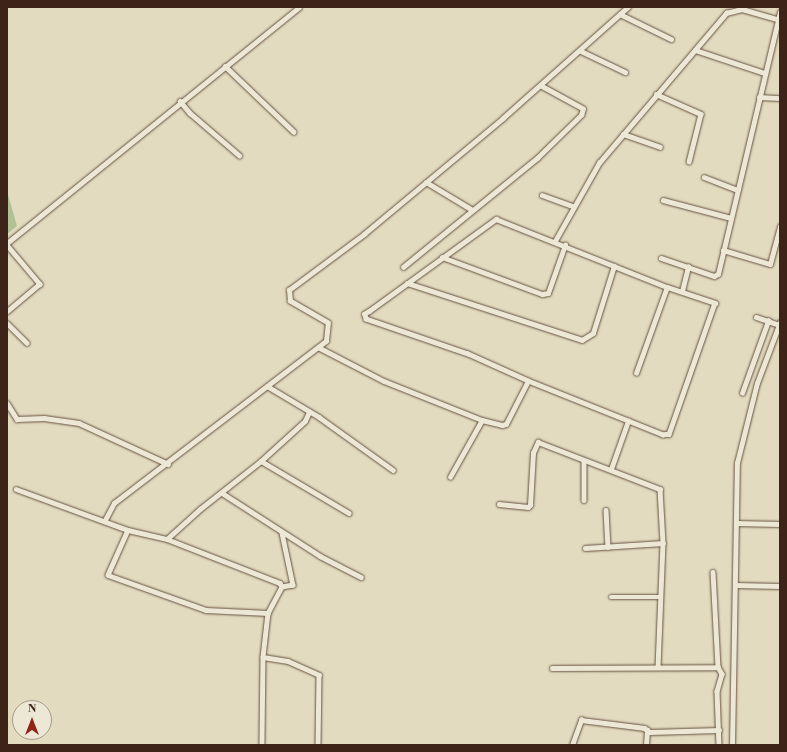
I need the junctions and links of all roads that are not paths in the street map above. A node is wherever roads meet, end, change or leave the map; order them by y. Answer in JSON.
{"nodes":[{"id":1,"x":298,"y":7,"type":"edge"},
{"id":2,"x":628,"y":7,"type":"edge"},
{"id":3,"x":780,"y":12,"type":"edge"},
{"id":4,"x":620,"y":14,"type":"junction"},
{"id":5,"x":778,"y":19,"type":"junction"},
{"id":6,"x":671,"y":39,"type":"dead end"},
{"id":7,"x":695,"y":50,"type":"junction"},
{"id":8,"x":581,"y":52,"type":"junction"},
{"id":9,"x":225,"y":66,"type":"junction"},
{"id":10,"x":625,"y":72,"type":"dead end"},
{"id":11,"x":765,"y":73,"type":"junction"},
{"id":12,"x":541,"y":86,"type":"junction"},
{"id":13,"x":656,"y":94,"type":"junction"},
{"id":14,"x":759,"y":97,"type":"junction"},
{"id":15,"x":780,"y":98,"type":"edge"},
{"id":16,"x":180,"y":101,"type":"junction"},
{"id":17,"x":294,"y":132,"type":"dead end"},
{"id":18,"x":622,"y":134,"type":"junction"},
{"id":19,"x":660,"y":147,"type":"dead end"},
{"id":20,"x":239,"y":155,"type":"dead end"},
{"id":21,"x":689,"y":162,"type":"dead end"},
{"id":22,"x":704,"y":177,"type":"dead end"},
{"id":23,"x":426,"y":182,"type":"junction"},
{"id":24,"x":738,"y":190,"type":"junction"},
{"id":25,"x":542,"y":195,"type":"dead end"},
{"id":26,"x":663,"y":200,"type":"dead end"},
{"id":27,"x":573,"y":206,"type":"junction"},
{"id":28,"x":472,"y":209,"type":"junction"},
{"id":29,"x":731,"y":218,"type":"junction"},
{"id":30,"x":780,"y":226,"type":"edge"},
{"id":31,"x":554,"y":241,"type":"junction"},
{"id":32,"x":7,"y":244,"type":"edge"},
{"id":33,"x":565,"y":245,"type":"junction"},
{"id":34,"x":723,"y":250,"type":"junction"},
{"id":35,"x":442,"y":257,"type":"junction"},
{"id":36,"x":662,"y":258,"type":"dead end"},
{"id":37,"x":614,"y":266,"type":"junction"},
{"id":38,"x":403,"y":267,"type":"dead end"},
{"id":39,"x":688,"y":267,"type":"junction"},
{"id":40,"x":407,"y":283,"type":"junction"},
{"id":41,"x":666,"y":287,"type":"junction"},
{"id":42,"x":682,"y":291,"type":"junction"},
{"id":43,"x":7,"y":312,"type":"edge"},
{"id":44,"x":756,"y":317,"type":"dead end"},
{"id":45,"x":768,"y":321,"type":"junction"},
{"id":46,"x":7,"y":323,"type":"edge"},
{"id":47,"x":780,"y":324,"type":"edge"},
{"id":48,"x":27,"y":343,"type":"dead end"},
{"id":49,"x":318,"y":347,"type":"junction"},
{"id":50,"x":636,"y":373,"type":"dead end"},
{"id":51,"x":528,"y":381,"type":"junction"},
{"id":52,"x":267,"y":386,"type":"junction"},
{"id":53,"x":742,"y":392,"type":"dead end"},
{"id":54,"x":7,"y":403,"type":"edge"},
{"id":55,"x":309,"y":412,"type":"junction"},
{"id":56,"x":482,"y":420,"type":"junction"},
{"id":57,"x":628,"y":421,"type":"junction"},
{"id":58,"x":261,"y":461,"type":"junction"},
{"id":59,"x":584,"y":461,"type":"junction"},
{"id":60,"x":168,"y":464,"type":"junction"},
{"id":61,"x":611,"y":469,"type":"junction"},
{"id":62,"x":393,"y":470,"type":"dead end"},
{"id":63,"x":450,"y":477,"type":"dead end"},
{"id":64,"x":16,"y":489,"type":"dead end"},
{"id":65,"x":222,"y":493,"type":"junction"},
{"id":66,"x":584,"y":500,"type":"dead end"},
{"id":67,"x":499,"y":504,"type":"dead end"},
{"id":68,"x":606,"y":510,"type":"dead end"},
{"id":69,"x":348,"y":513,"type":"dead end"},
{"id":70,"x":105,"y":520,"type":"junction"},
{"id":71,"x":736,"y":523,"type":"junction"},
{"id":72,"x":780,"y":524,"type":"edge"},
{"id":73,"x":128,"y":530,"type":"junction"},
{"id":74,"x":282,"y":533,"type":"junction"},
{"id":75,"x":167,"y":540,"type":"junction"},
{"id":76,"x":663,"y":543,"type":"junction"},
{"id":77,"x":608,"y":547,"type":"junction"},
{"id":78,"x":585,"y":548,"type":"dead end"},
{"id":79,"x":713,"y":572,"type":"dead end"},
{"id":80,"x":361,"y":577,"type":"dead end"},
{"id":81,"x":735,"y":585,"type":"junction"},
{"id":82,"x":282,"y":586,"type":"junction"},
{"id":83,"x":780,"y":586,"type":"edge"},
{"id":84,"x":611,"y":597,"type":"dead end"},
{"id":85,"x":660,"y":597,"type":"junction"},
{"id":86,"x":268,"y":613,"type":"junction"},
{"id":87,"x":263,"y":657,"type":"junction"},
{"id":88,"x":658,"y":667,"type":"junction"},
{"id":89,"x":718,"y":667,"type":"junction"},
{"id":90,"x":552,"y":668,"type":"dead end"},
{"id":91,"x":647,"y":730,"type":"junction"},
{"id":92,"x":719,"y":730,"type":"junction"},
{"id":93,"x":262,"y":745,"type":"edge"},
{"id":94,"x":318,"y":745,"type":"edge"},
{"id":95,"x":572,"y":745,"type":"edge"},
{"id":96,"x":646,"y":745,"type":"edge"},
{"id":97,"x":719,"y":745,"type":"edge"},
{"id":98,"x":732,"y":745,"type":"edge"}],
"edges":[{"from":1,"to":9,"type":"street"},
{"from":2,"to":4,"type":"street"},
{"from":3,"to":5,"type":"street"},
{"from":4,"to":6,"type":"street"},
{"from":4,"to":8,"type":"street"},
{"from":5,"to":7,"type":"street"},
{"from":5,"to":11,"type":"street"},
{"from":7,"to":11,"type":"street"},
{"from":7,"to":13,"type":"street"},
{"from":8,"to":10,"type":"street"},
{"from":8,"to":12,"type":"street"},
{"from":9,"to":16,"type":"street"},
{"from":9,"to":17,"type":"street"},
{"from":11,"to":14,"type":"street"},
{"from":12,"to":23,"type":"street"},
{"from":12,"to":28,"type":"street"},
{"from":13,"to":18,"type":"street"},
{"from":13,"to":21,"type":"street"},
{"from":14,"to":15,"type":"street"},
{"from":14,"to":24,"type":"street"},
{"from":16,"to":20,"type":"street"},
{"from":16,"to":32,"type":"street"},
{"from":18,"to":19,"type":"street"},
{"from":18,"to":27,"type":"street"},
{"from":22,"to":24,"type":"street"},
{"from":23,"to":28,"type":"street"},
{"from":23,"to":49,"type":"street"},
{"from":24,"to":29,"type":"street"},
{"from":25,"to":27,"type":"street"},
{"from":26,"to":29,"type":"street"},
{"from":27,"to":31,"type":"street"},
{"from":28,"to":38,"type":"street"},
{"from":29,"to":34,"type":"street"},
{"from":30,"to":34,"type":"street"},
{"from":31,"to":33,"type":"street"},
{"from":31,"to":35,"type":"street"},
{"from":32,"to":43,"type":"street"},
{"from":33,"to":35,"type":"street"},
{"from":33,"to":37,"type":"street"},
{"from":34,"to":39,"type":"street"},
{"from":35,"to":40,"type":"street"},
{"from":36,"to":39,"type":"street"},
{"from":37,"to":40,"type":"street"},
{"from":37,"to":41,"type":"street"},
{"from":39,"to":42,"type":"street"},
{"from":40,"to":51,"type":"street"},
{"from":41,"to":42,"type":"street"},
{"from":41,"to":50,"type":"street"},
{"from":42,"to":57,"type":"street"},
{"from":44,"to":45,"type":"street"},
{"from":45,"to":47,"type":"street"},
{"from":45,"to":53,"type":"street"},
{"from":46,"to":48,"type":"street"},
{"from":47,"to":71,"type":"street"},
{"from":49,"to":52,"type":"street"},
{"from":49,"to":56,"type":"street"},
{"from":51,"to":56,"type":"street"},
{"from":51,"to":57,"type":"street"},
{"from":52,"to":55,"type":"street"},
{"from":52,"to":60,"type":"street"},
{"from":54,"to":60,"type":"street"},
{"from":55,"to":58,"type":"street"},
{"from":55,"to":62,"type":"street"},
{"from":56,"to":63,"type":"street"},
{"from":57,"to":61,"type":"street"},
{"from":58,"to":65,"type":"street"},
{"from":58,"to":69,"type":"street"},
{"from":59,"to":61,"type":"street"},
{"from":59,"to":66,"type":"street"},
{"from":59,"to":67,"type":"street"},
{"from":60,"to":70,"type":"street"},
{"from":61,"to":76,"type":"street"},
{"from":64,"to":70,"type":"street"},
{"from":65,"to":74,"type":"street"},
{"from":65,"to":75,"type":"street"},
{"from":68,"to":77,"type":"street"},
{"from":70,"to":73,"type":"street"},
{"from":71,"to":72,"type":"street"},
{"from":71,"to":81,"type":"street"},
{"from":73,"to":75,"type":"street"},
{"from":73,"to":86,"type":"street"},
{"from":74,"to":80,"type":"street"},
{"from":74,"to":82,"type":"street"},
{"from":75,"to":82,"type":"street"},
{"from":76,"to":77,"type":"street"},
{"from":76,"to":85,"type":"street"},
{"from":77,"to":78,"type":"street"},
{"from":79,"to":89,"type":"street"},
{"from":81,"to":83,"type":"street"},
{"from":81,"to":98,"type":"street"},
{"from":82,"to":86,"type":"street"},
{"from":84,"to":85,"type":"street"},
{"from":85,"to":88,"type":"street"},
{"from":86,"to":87,"type":"street"},
{"from":87,"to":93,"type":"street"},
{"from":87,"to":94,"type":"street"},
{"from":88,"to":89,"type":"street"},
{"from":88,"to":90,"type":"street"},
{"from":89,"to":92,"type":"street"},
{"from":91,"to":92,"type":"street"},
{"from":91,"to":95,"type":"street"},
{"from":91,"to":96,"type":"street"},
{"from":92,"to":97,"type":"street"}]}
